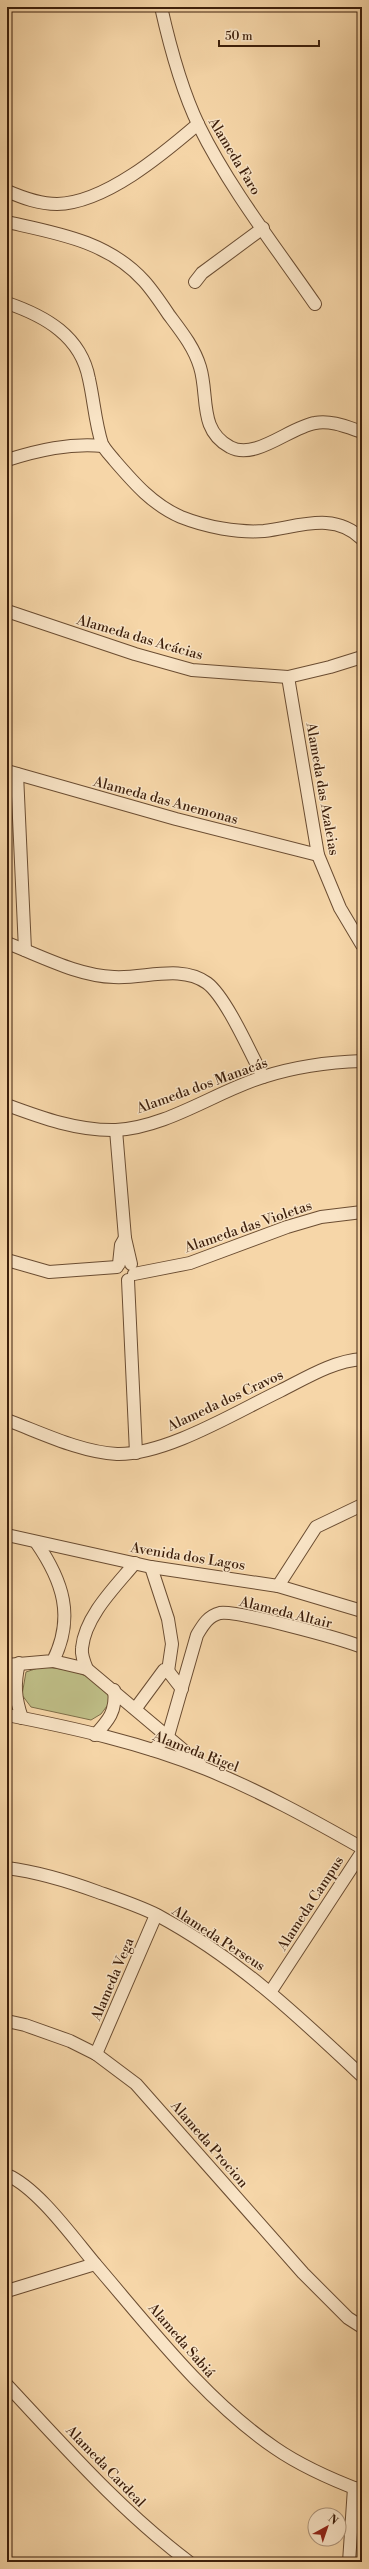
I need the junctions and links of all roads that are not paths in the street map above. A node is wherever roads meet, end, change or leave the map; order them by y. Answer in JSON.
{"nodes":[{"id":1,"x":161,"y":7,"type":"edge"},
{"id":2,"x":198,"y":124,"type":"junction"},
{"id":3,"x":7,"y":191,"type":"edge"},
{"id":4,"x":7,"y":222,"type":"edge"},
{"id":5,"x":263,"y":228,"type":"junction"},
{"id":6,"x":195,"y":282,"type":"dead end"},
{"id":7,"x":7,"y":303,"type":"edge"},
{"id":8,"x":315,"y":304,"type":"dead end"},
{"id":9,"x":362,"y":432,"type":"edge"},
{"id":10,"x":103,"y":446,"type":"junction"},
{"id":11,"x":7,"y":460,"type":"edge"},
{"id":12,"x":362,"y":539,"type":"edge"},
{"id":13,"x":7,"y":611,"type":"edge"},
{"id":14,"x":362,"y":657,"type":"edge"},
{"id":15,"x":288,"y":676,"type":"junction"},
{"id":16,"x":12,"y":772,"type":"edge"},
{"id":17,"x":318,"y":856,"type":"junction"},
{"id":18,"x":7,"y":943,"type":"edge"},
{"id":19,"x":362,"y":945,"type":"edge"},
{"id":20,"x":25,"y":950,"type":"junction"},
{"id":21,"x":362,"y":1061,"type":"edge"},
{"id":22,"x":263,"y":1077,"type":"junction"},
{"id":23,"x":7,"y":1105,"type":"edge"},
{"id":24,"x":116,"y":1130,"type":"junction"},
{"id":25,"x":362,"y":1212,"type":"edge"},
{"id":26,"x":7,"y":1260,"type":"edge"},
{"id":27,"x":125,"y":1271,"type":"junction"},
{"id":28,"x":362,"y":1359,"type":"edge"},
{"id":29,"x":7,"y":1420,"type":"edge"},
{"id":30,"x":136,"y":1453,"type":"junction"},
{"id":31,"x":362,"y":1505,"type":"edge"},
{"id":32,"x":7,"y":1535,"type":"edge"},
{"id":33,"x":36,"y":1542,"type":"junction"},
{"id":34,"x":135,"y":1564,"type":"junction"},
{"id":35,"x":151,"y":1566,"type":"junction"},
{"id":36,"x":278,"y":1586,"type":"junction"},
{"id":37,"x":362,"y":1611,"type":"edge"},
{"id":38,"x":362,"y":1647,"type":"edge"},
{"id":39,"x":53,"y":1661,"type":"junction"},
{"id":40,"x":13,"y":1664,"type":"edge"},
{"id":41,"x":87,"y":1669,"type":"junction"},
{"id":42,"x":168,"y":1672,"type":"junction"},
{"id":43,"x":182,"y":1689,"type":"junction"},
{"id":44,"x":114,"y":1690,"type":"junction"},
{"id":45,"x":136,"y":1708,"type":"junction"},
{"id":46,"x":7,"y":1715,"type":"edge"},
{"id":47,"x":22,"y":1718,"type":"junction"},
{"id":48,"x":95,"y":1735,"type":"junction"},
{"id":49,"x":168,"y":1736,"type":"junction"},
{"id":50,"x":153,"y":1750,"type":"junction"},
{"id":51,"x":205,"y":1768,"type":"junction"},
{"id":52,"x":362,"y":1848,"type":"edge"},
{"id":53,"x":362,"y":1852,"type":"edge"},
{"id":54,"x":7,"y":1868,"type":"edge"},
{"id":55,"x":156,"y":1915,"type":"junction"},
{"id":56,"x":271,"y":1991,"type":"junction"},
{"id":57,"x":7,"y":2021,"type":"edge"},
{"id":58,"x":96,"y":2054,"type":"junction"},
{"id":59,"x":362,"y":2076,"type":"edge"},
{"id":60,"x":7,"y":2175,"type":"edge"},
{"id":61,"x":95,"y":2264,"type":"junction"},
{"id":62,"x":7,"y":2291,"type":"edge"},
{"id":63,"x":362,"y":2327,"type":"edge"},
{"id":64,"x":7,"y":2385,"type":"edge"},
{"id":65,"x":358,"y":2490,"type":"edge"},
{"id":66,"x":189,"y":2562,"type":"edge"},
{"id":67,"x":349,"y":2562,"type":"edge"}],
"edges":[{"from":1,"to":2,"type":"street","name":"Alameda Faro"},
{"from":2,"to":3,"type":"street"},
{"from":2,"to":5,"type":"street","name":"Alameda Faro"},
{"from":4,"to":9,"type":"street"},
{"from":5,"to":6,"type":"street"},
{"from":5,"to":8,"type":"street","name":"Alameda Faro"},
{"from":7,"to":10,"type":"street"},
{"from":10,"to":11,"type":"street"},
{"from":10,"to":12,"type":"street"},
{"from":13,"to":15,"type":"street","name":"Alameda das Acácias"},
{"from":14,"to":15,"type":"street","name":"Alameda das Acácias"},
{"from":15,"to":17,"type":"street","name":"Alameda das Azaleias"},
{"from":16,"to":17,"type":"street","name":"Alameda das Anemonas"},
{"from":16,"to":20,"type":"street"},
{"from":17,"to":19,"type":"street","name":"Alameda das Azaleias"},
{"from":18,"to":20,"type":"street"},
{"from":20,"to":22,"type":"street"},
{"from":21,"to":22,"type":"street","name":"Alameda dos Manacás"},
{"from":22,"to":24,"type":"street","name":"Alameda dos Manacás"},
{"from":23,"to":24,"type":"street","name":"Alameda dos Manacás"},
{"from":24,"to":27,"type":"street"},
{"from":25,"to":27,"type":"street","name":"Alameda das Violetas"},
{"from":26,"to":27,"type":"street","name":"Alameda das Violetas"},
{"from":27,"to":30,"type":"street"},
{"from":28,"to":30,"type":"street","name":"Alameda dos Cravos"},
{"from":29,"to":30,"type":"street","name":"Alameda dos Cravos"},
{"from":31,"to":36,"type":"street"},
{"from":32,"to":33,"type":"street","name":"Avenida dos Lagos"},
{"from":33,"to":34,"type":"street","name":"Avenida dos Lagos"},
{"from":33,"to":39,"type":"street"},
{"from":34,"to":35,"type":"street","name":"Avenida dos Lagos"},
{"from":34,"to":41,"type":"street"},
{"from":35,"to":36,"type":"street","name":"Avenida dos Lagos"},
{"from":35,"to":42,"type":"street"},
{"from":36,"to":37,"type":"street","name":"Avenida dos Lagos"},
{"from":38,"to":43,"type":"street","name":"Alameda Altair"},
{"from":39,"to":40,"type":"street"},
{"from":39,"to":41,"type":"street"},
{"from":40,"to":47,"type":"street"},
{"from":41,"to":44,"type":"street"},
{"from":42,"to":43,"type":"street"},
{"from":42,"to":45,"type":"street"},
{"from":43,"to":49,"type":"street","name":"Alameda Altair"},
{"from":44,"to":45,"type":"street"},
{"from":44,"to":48,"type":"street"},
{"from":45,"to":49,"type":"street"},
{"from":46,"to":47,"type":"street","name":"Alameda Rigel"},
{"from":47,"to":48,"type":"street","name":"Alameda Rigel"},
{"from":48,"to":50,"type":"street","name":"Alameda Rigel"},
{"from":49,"to":50,"type":"street"},
{"from":49,"to":51,"type":"street"},
{"from":50,"to":51,"type":"street","name":"Alameda Rigel"},
{"from":51,"to":52,"type":"street","name":"Alameda Rigel"},
{"from":53,"to":56,"type":"street","name":"Alameda Campus"},
{"from":54,"to":55,"type":"street","name":"Alameda Perseus"},
{"from":55,"to":56,"type":"street","name":"Alameda Perseus"},
{"from":55,"to":58,"type":"street","name":"Alameda Vega"},
{"from":56,"to":59,"type":"street","name":"Alameda Perseus"},
{"from":57,"to":58,"type":"street","name":"Alameda Procion"},
{"from":58,"to":63,"type":"street","name":"Alameda Procion"},
{"from":60,"to":61,"type":"street","name":"Alameda Sabiá"},
{"from":61,"to":62,"type":"street"},
{"from":61,"to":65,"type":"street","name":"Alameda Sabiá"},
{"from":64,"to":66,"type":"street","name":"Alameda Cardeal"},
{"from":65,"to":67,"type":"street"}]}
